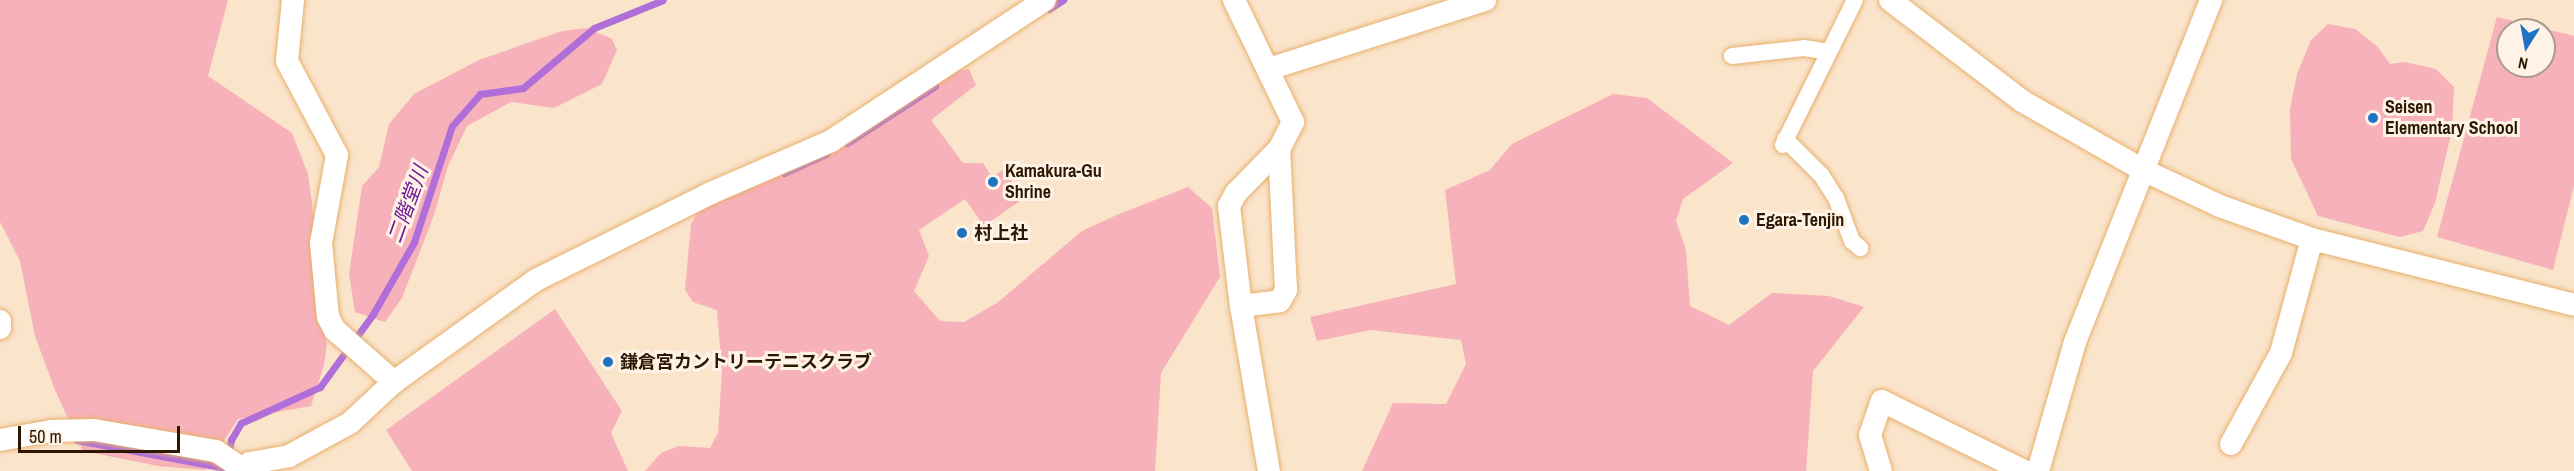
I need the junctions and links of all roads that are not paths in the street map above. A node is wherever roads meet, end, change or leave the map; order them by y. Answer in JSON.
{"nodes":[{"id":1,"x":293,"y":0,"type":"edge"},
{"id":2,"x":1045,"y":0,"type":"edge"},
{"id":3,"x":1234,"y":0,"type":"edge"},
{"id":4,"x":1485,"y":0,"type":"edge"},
{"id":5,"x":1855,"y":0,"type":"edge"},
{"id":6,"x":1890,"y":0,"type":"edge"},
{"id":7,"x":2211,"y":0,"type":"edge"},
{"id":8,"x":1829,"y":52,"type":"junction"},
{"id":9,"x":1732,"y":56,"type":"dead end"},
{"id":10,"x":1269,"y":69,"type":"junction"},
{"id":11,"x":1279,"y":149,"type":"junction"},
{"id":12,"x":2143,"y":170,"type":"junction"},
{"id":13,"x":2312,"y":239,"type":"junction"},
{"id":14,"x":1860,"y":248,"type":"dead end"},
{"id":15,"x":2574,"y":305,"type":"edge"},
{"id":16,"x":1241,"y":306,"type":"junction"},
{"id":17,"x":0,"y":321,"type":"edge"},
{"id":18,"x":0,"y":328,"type":"edge"},
{"id":19,"x":394,"y":382,"type":"junction"},
{"id":20,"x":1,"y":438,"type":"edge"},
{"id":21,"x":2231,"y":444,"type":"dead end"},
{"id":22,"x":243,"y":470,"type":"edge"},
{"id":23,"x":1269,"y":471,"type":"edge"},
{"id":24,"x":1881,"y":471,"type":"edge"},
{"id":25,"x":2024,"y":471,"type":"edge"},
{"id":26,"x":2038,"y":471,"type":"edge"}],
"edges":[{"from":1,"to":19,"type":"street"},
{"from":2,"to":19,"type":"street"},
{"from":3,"to":10,"type":"street"},
{"from":4,"to":10,"type":"street"},
{"from":5,"to":8,"type":"street"},
{"from":6,"to":12,"type":"street"},
{"from":7,"to":12,"type":"street"},
{"from":8,"to":9,"type":"street"},
{"from":8,"to":14,"type":"street"},
{"from":10,"to":11,"type":"street"},
{"from":11,"to":16,"type":"street"},
{"from":11,"to":16,"type":"street"},
{"from":12,"to":13,"type":"street"},
{"from":12,"to":26,"type":"street"},
{"from":13,"to":15,"type":"street"},
{"from":13,"to":21,"type":"street"},
{"from":16,"to":23,"type":"street"},
{"from":17,"to":18,"type":"street"},
{"from":19,"to":22,"type":"street"},
{"from":20,"to":22,"type":"street"},
{"from":24,"to":25,"type":"street"}]}
